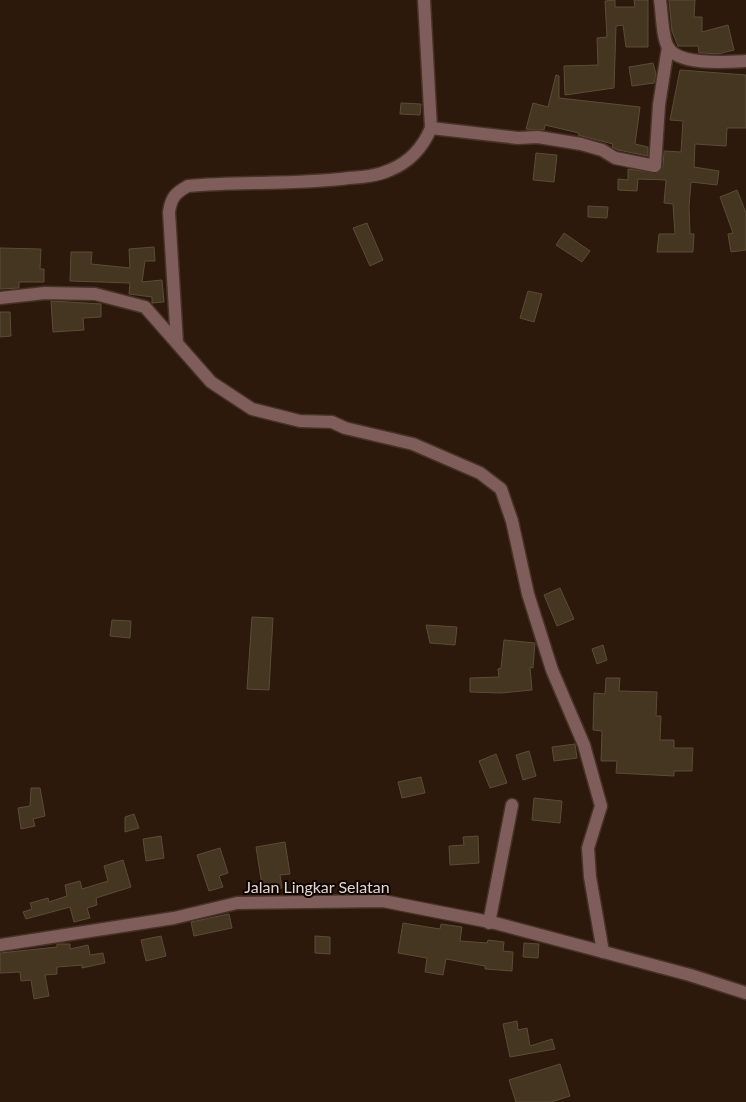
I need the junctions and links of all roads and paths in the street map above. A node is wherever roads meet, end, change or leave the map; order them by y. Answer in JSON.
{"nodes":[{"id":1,"x":424,"y":0,"type":"edge"},
{"id":2,"x":660,"y":0,"type":"edge"},
{"id":3,"x":668,"y":47,"type":"junction"},
{"id":4,"x":746,"y":61,"type":"edge"},
{"id":5,"x":431,"y":128,"type":"junction"},
{"id":6,"x":0,"y":298,"type":"edge"},
{"id":7,"x":177,"y":343,"type":"junction"},
{"id":8,"x":512,"y":804,"type":"dead end"},
{"id":9,"x":489,"y":923,"type":"junction"},
{"id":10,"x":0,"y":945,"type":"edge"},
{"id":11,"x":602,"y":952,"type":"junction"},
{"id":12,"x":746,"y":993,"type":"edge"}],
"edges":[{"from":1,"to":5,"type":"street"},
{"from":2,"to":3,"type":"street"},
{"from":3,"to":4,"type":"street"},
{"from":3,"to":5,"type":"street"},
{"from":5,"to":7,"type":"street"},
{"from":6,"to":7,"type":"street"},
{"from":7,"to":11,"type":"street"},
{"from":8,"to":9,"type":"street"},
{"from":9,"to":10,"type":"street","name":"Jalan Lingkar Selatan"},
{"from":9,"to":11,"type":"street","name":"Jalan Lingkar Selatan"},
{"from":11,"to":12,"type":"street","name":"Jalan Lingkar Selatan"}]}
